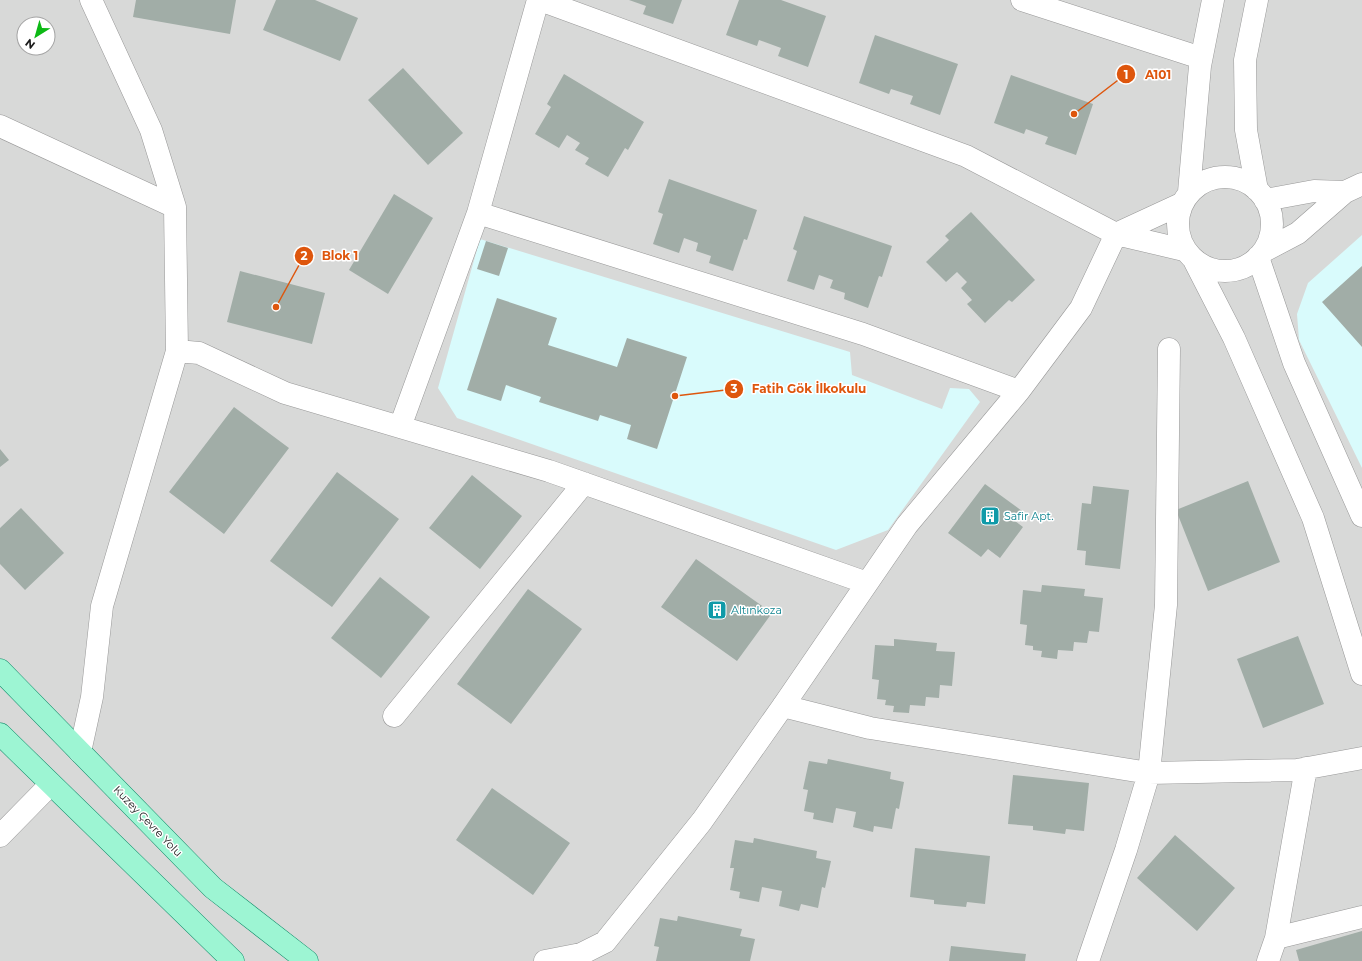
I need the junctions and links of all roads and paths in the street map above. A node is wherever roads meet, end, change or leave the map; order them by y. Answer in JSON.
{"nodes":[{"id":1,"x":91,"y":0,"type":"edge"},
{"id":2,"x":539,"y":0,"type":"edge"},
{"id":3,"x":1022,"y":0,"type":"edge"},
{"id":4,"x":1213,"y":0,"type":"edge"},
{"id":5,"x":1257,"y":0,"type":"edge"},
{"id":6,"x":1201,"y":58,"type":"junction"},
{"id":7,"x":0,"y":126,"type":"edge"},
{"id":8,"x":1353,"y":188,"type":"edge"},
{"id":9,"x":1261,"y":195,"type":"junction"},
{"id":10,"x":1185,"y":198,"type":"junction"},
{"id":11,"x":175,"y":207,"type":"junction"},
{"id":12,"x":478,"y":213,"type":"junction"},
{"id":13,"x":1116,"y":234,"type":"junction"},
{"id":14,"x":1261,"y":254,"type":"junction"},
{"id":15,"x":1189,"y":256,"type":"junction"},
{"id":16,"x":1169,"y":349,"type":"dead end"},
{"id":17,"x":177,"y":352,"type":"junction"},
{"id":18,"x":1019,"y":391,"type":"junction"},
{"id":19,"x":400,"y":427,"type":"junction"},
{"id":20,"x":584,"y":483,"type":"junction"},
{"id":21,"x":1362,"y":516,"type":"edge"},
{"id":22,"x":867,"y":583,"type":"junction"},
{"id":23,"x":0,"y":670,"type":"edge"},
{"id":24,"x":1362,"y":674,"type":"edge"},
{"id":25,"x":783,"y":706,"type":"junction"},
{"id":26,"x":394,"y":716,"type":"dead end"},
{"id":27,"x":0,"y":734,"type":"edge"},
{"id":28,"x":80,"y":752,"type":"junction"},
{"id":29,"x":1362,"y":758,"type":"edge"},
{"id":30,"x":1306,"y":768,"type":"junction"},
{"id":31,"x":1148,"y":773,"type":"junction"},
{"id":32,"x":51,"y":784,"type":"junction"},
{"id":33,"x":0,"y":836,"type":"edge"},
{"id":34,"x":1362,"y":917,"type":"edge"},
{"id":35,"x":1276,"y":938,"type":"junction"},
{"id":36,"x":554,"y":960,"type":"edge"},
{"id":37,"x":233,"y":961,"type":"edge"},
{"id":38,"x":307,"y":961,"type":"edge"},
{"id":39,"x":1088,"y":961,"type":"edge"},
{"id":40,"x":1268,"y":961,"type":"edge"}],
"edges":[{"from":1,"to":11,"type":"street"},
{"from":2,"to":12,"type":"street"},
{"from":2,"to":13,"type":"street"},
{"from":3,"to":6,"type":"street"},
{"from":4,"to":6,"type":"street"},
{"from":5,"to":9,"type":"street"},
{"from":6,"to":10,"type":"street"},
{"from":7,"to":11,"type":"street"},
{"from":8,"to":9,"type":"street"},
{"from":8,"to":14,"type":"street"},
{"from":9,"to":10,"type":"street"},
{"from":9,"to":14,"type":"street"},
{"from":10,"to":13,"type":"street"},
{"from":10,"to":15,"type":"street"},
{"from":11,"to":17,"type":"street"},
{"from":12,"to":18,"type":"street"},
{"from":12,"to":19,"type":"street"},
{"from":13,"to":15,"type":"street"},
{"from":13,"to":18,"type":"street"},
{"from":14,"to":15,"type":"street"},
{"from":14,"to":21,"type":"street"},
{"from":15,"to":24,"type":"street"},
{"from":16,"to":31,"type":"street"},
{"from":17,"to":19,"type":"street"},
{"from":17,"to":28,"type":"street"},
{"from":18,"to":22,"type":"street"},
{"from":19,"to":20,"type":"street"},
{"from":20,"to":22,"type":"street"},
{"from":20,"to":26,"type":"street"},
{"from":22,"to":25,"type":"street"},
{"from":23,"to":28,"type":"main road","name":"Kuzey Çevre Yolu"},
{"from":25,"to":31,"type":"street"},
{"from":25,"to":36,"type":"street"},
{"from":27,"to":32,"type":"main road"},
{"from":28,"to":38,"type":"main road","name":"Kuzey Çevre Yolu"},
{"from":29,"to":30,"type":"street"},
{"from":30,"to":31,"type":"street"},
{"from":30,"to":35,"type":"street"},
{"from":31,"to":39,"type":"street"},
{"from":32,"to":33,"type":"street"},
{"from":32,"to":37,"type":"main road"},
{"from":34,"to":35,"type":"street"},
{"from":35,"to":40,"type":"street"}]}
